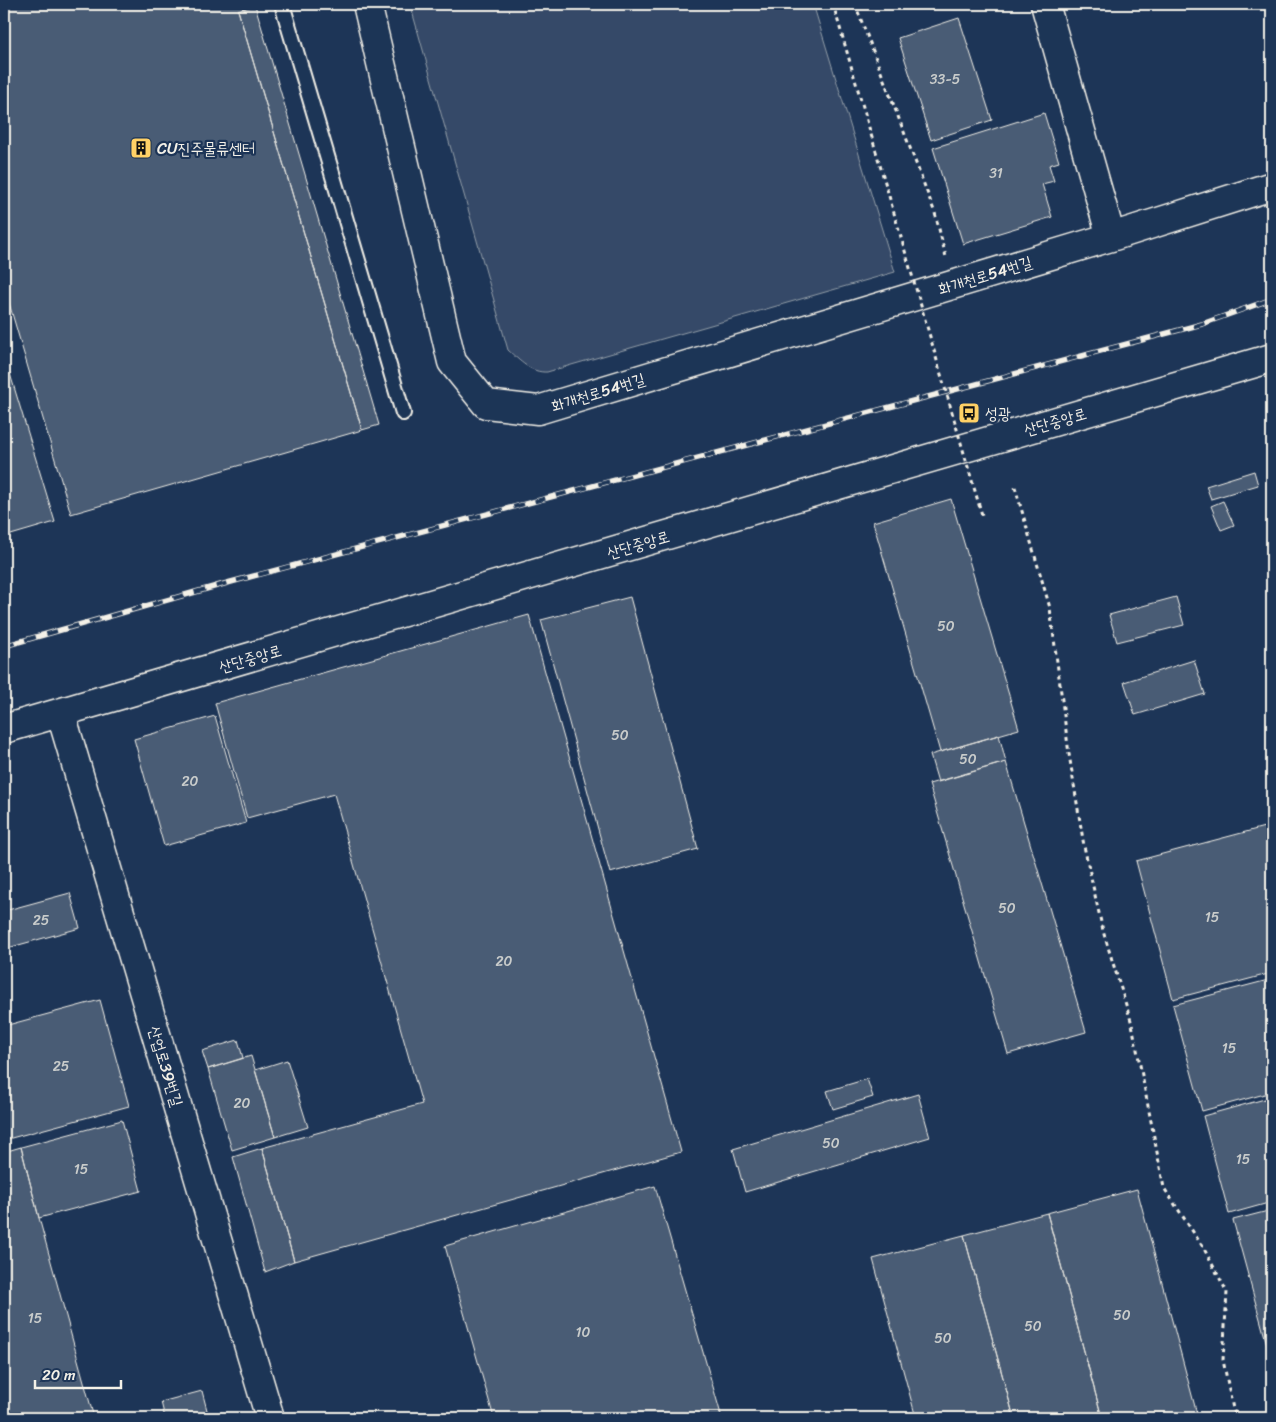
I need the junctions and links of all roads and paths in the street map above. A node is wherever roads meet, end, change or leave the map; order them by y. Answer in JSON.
{"nodes":[{"id":1,"x":282,"y":4,"type":"edge"},
{"id":2,"x":367,"y":4,"type":"edge"},
{"id":3,"x":834,"y":4,"type":"edge"},
{"id":4,"x":855,"y":4,"type":"edge"},
{"id":5,"x":1045,"y":4,"type":"edge"},
{"id":6,"x":1272,"y":186,"type":"edge"},
{"id":7,"x":1111,"y":237,"type":"junction"},
{"id":8,"x":948,"y":266,"type":"dead end"},
{"id":9,"x":1272,"y":358,"type":"edge"},
{"id":10,"x":403,"y":413,"type":"dead end"},
{"id":11,"x":1015,"y":487,"type":"dead end"},
{"id":12,"x":982,"y":515,"type":"dead end"},
{"id":13,"x":61,"y":714,"type":"junction"},
{"id":14,"x":4,"y":729,"type":"edge"},
{"id":15,"x":270,"y":1418,"type":"edge"},
{"id":16,"x":1237,"y":1418,"type":"edge"}],
"edges":[{"from":1,"to":10,"type":"lane"},
{"from":2,"to":7,"type":"street","name":"화개천로54번길"},
{"from":3,"to":12,"type":"path","bridge":true},
{"from":4,"to":8,"type":"path"},
{"from":5,"to":7,"type":"street"},
{"from":6,"to":7,"type":"street","name":"화개천로54번길"},
{"from":9,"to":13,"type":"street","name":"산단중앙로"},
{"from":11,"to":16,"type":"path"},
{"from":13,"to":14,"type":"street","name":"산단중앙로"},
{"from":13,"to":15,"type":"street","name":"산업로39번길"}]}
